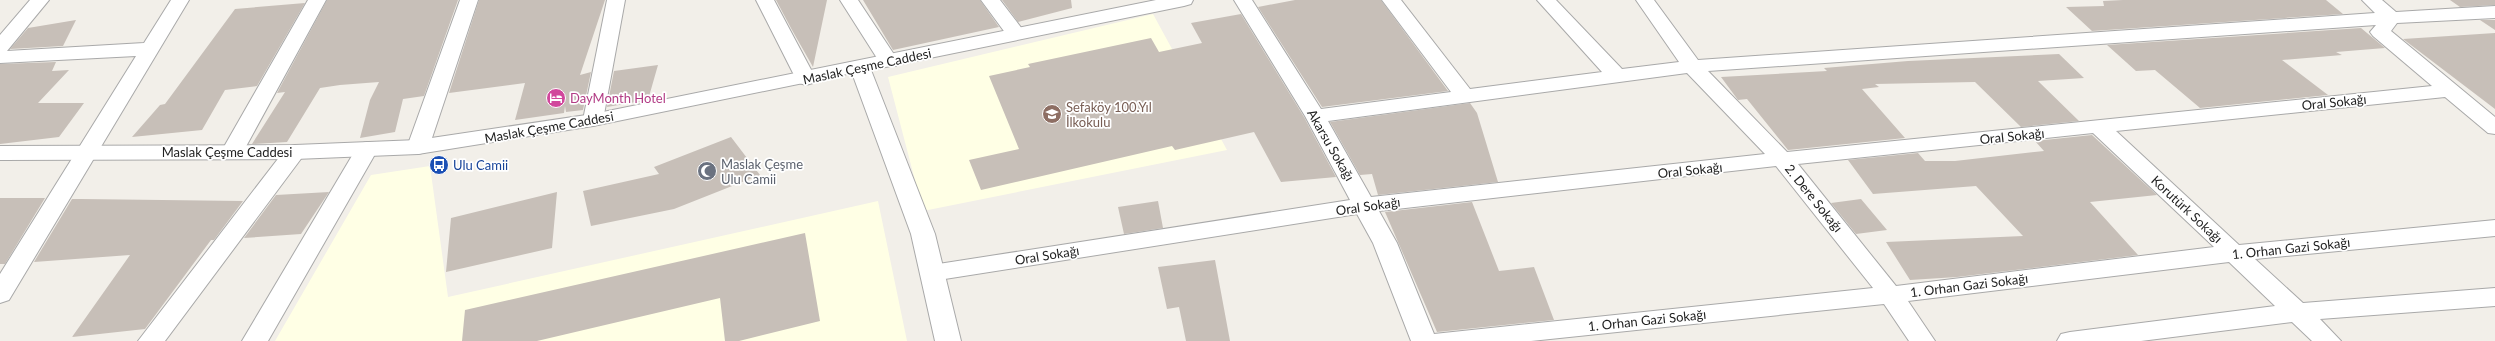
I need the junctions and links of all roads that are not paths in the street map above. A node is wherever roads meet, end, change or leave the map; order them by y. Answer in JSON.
{"nodes":[{"id":1,"x":40,"y":0,"type":"edge"},
{"id":2,"x":180,"y":0,"type":"edge"},
{"id":3,"x":317,"y":0,"type":"edge"},
{"id":4,"x":469,"y":0,"type":"edge"},
{"id":5,"x":616,"y":0,"type":"edge"},
{"id":6,"x":765,"y":0,"type":"edge"},
{"id":7,"x":849,"y":0,"type":"edge"},
{"id":8,"x":990,"y":0,"type":"edge"},
{"id":9,"x":1184,"y":0,"type":"edge"},
{"id":10,"x":1243,"y":0,"type":"edge"},
{"id":11,"x":1391,"y":0,"type":"edge"},
{"id":12,"x":1546,"y":0,"type":"edge"},
{"id":13,"x":1645,"y":0,"type":"edge"},
{"id":14,"x":2371,"y":0,"type":"edge"},
{"id":15,"x":2495,"y":12,"type":"edge"},
{"id":16,"x":2391,"y":18,"type":"junction"},
{"id":17,"x":1016,"y":34,"type":"junction"},
{"id":18,"x":0,"y":47,"type":"edge"},
{"id":19,"x":150,"y":49,"type":"junction"},
{"id":20,"x":0,"y":57,"type":"edge"},
{"id":21,"x":890,"y":62,"type":"junction"},
{"id":22,"x":1692,"y":66,"type":"junction"},
{"id":23,"x":860,"y":67,"type":"junction"},
{"id":24,"x":1617,"y":76,"type":"junction"},
{"id":25,"x":806,"y":79,"type":"junction"},
{"id":26,"x":2450,"y":90,"type":"junction"},
{"id":27,"x":1465,"y":96,"type":"junction"},
{"id":28,"x":2487,"y":112,"type":"edge"},
{"id":29,"x":1314,"y":116,"type":"junction"},
{"id":30,"x":593,"y":120,"type":"junction"},
{"id":31,"x":2099,"y":127,"type":"junction"},
{"id":32,"x":2495,"y":128,"type":"edge"},
{"id":33,"x":418,"y":147,"type":"junction"},
{"id":34,"x":367,"y":149,"type":"junction"},
{"id":35,"x":0,"y":152,"type":"edge"},
{"id":36,"x":85,"y":152,"type":"junction"},
{"id":37,"x":232,"y":152,"type":"junction"},
{"id":38,"x":295,"y":152,"type":"junction"},
{"id":39,"x":1782,"y":159,"type":"junction"},
{"id":40,"x":1365,"y":206,"type":"junction"},
{"id":41,"x":2495,"y":228,"type":"edge"},
{"id":42,"x":2234,"y":253,"type":"junction"},
{"id":43,"x":932,"y":273,"type":"junction"},
{"id":44,"x":0,"y":294,"type":"edge"},
{"id":45,"x":1890,"y":295,"type":"junction"},
{"id":46,"x":2495,"y":297,"type":"edge"},
{"id":47,"x":2297,"y":312,"type":"junction"},
{"id":48,"x":151,"y":341,"type":"edge"},
{"id":49,"x":255,"y":341,"type":"edge"},
{"id":50,"x":948,"y":341,"type":"edge"},
{"id":51,"x":1424,"y":341,"type":"edge"},
{"id":52,"x":1443,"y":341,"type":"edge"},
{"id":53,"x":1922,"y":341,"type":"edge"},
{"id":54,"x":2070,"y":341,"type":"edge"},
{"id":55,"x":2328,"y":341,"type":"edge"}],
"edges":[{"from":1,"to":18,"type":"street"},
{"from":2,"to":19,"type":"street"},
{"from":3,"to":37,"type":"street"},
{"from":4,"to":33,"type":"street"},
{"from":5,"to":30,"type":"street"},
{"from":6,"to":25,"type":"street"},
{"from":7,"to":21,"type":"street"},
{"from":8,"to":17,"type":"street"},
{"from":9,"to":17,"type":"street","name":"Maslak Çeşme Caddesi"},
{"from":10,"to":29,"type":"street","name":"Akarsu Sokağı"},
{"from":11,"to":27,"type":"street"},
{"from":12,"to":24,"type":"street"},
{"from":13,"to":22,"type":"street","name":"2. Dere Sokağı"},
{"from":14,"to":16,"type":"street"},
{"from":15,"to":16,"type":"street"},
{"from":16,"to":22,"type":"street"},
{"from":16,"to":26,"type":"street"},
{"from":17,"to":21,"type":"street","name":"Maslak Çeşme Caddesi"},
{"from":19,"to":20,"type":"street"},
{"from":19,"to":36,"type":"street"},
{"from":21,"to":23,"type":"street","name":"Maslak Çeşme Caddesi"},
{"from":22,"to":24,"type":"street"},
{"from":22,"to":39,"type":"street","name":"2. Dere Sokağı"},
{"from":23,"to":25,"type":"street","name":"Maslak Çeşme Caddesi"},
{"from":23,"to":43,"type":"street"},
{"from":24,"to":27,"type":"street"},
{"from":25,"to":30,"type":"street","name":"Maslak Çeşme Caddesi"},
{"from":26,"to":28,"type":"street"},
{"from":26,"to":31,"type":"street","name":"Oral Sokağı"},
{"from":27,"to":29,"type":"street"},
{"from":28,"to":32,"type":"street"},
{"from":29,"to":40,"type":"street","name":"Akarsu Sokağı"},
{"from":30,"to":33,"type":"street","name":"Maslak Çeşme Caddesi"},
{"from":31,"to":39,"type":"street","name":"Oral Sokağı"},
{"from":31,"to":42,"type":"street","name":"Korutürk Sokağı"},
{"from":33,"to":34,"type":"street","name":"Maslak Çeşme Caddesi"},
{"from":34,"to":38,"type":"street","name":"Maslak Çeşme Caddesi"},
{"from":34,"to":49,"type":"street"},
{"from":35,"to":36,"type":"street","name":"Maslak Çeşme Caddesi"},
{"from":36,"to":37,"type":"street","name":"Maslak Çeşme Caddesi"},
{"from":36,"to":44,"type":"street"},
{"from":37,"to":38,"type":"street","name":"Maslak Çeşme Caddesi"},
{"from":38,"to":48,"type":"street"},
{"from":39,"to":40,"type":"street","name":"Oral Sokağı"},
{"from":39,"to":45,"type":"street","name":"2. Dere Sokağı"},
{"from":40,"to":43,"type":"street","name":"Oral Sokağı"},
{"from":40,"to":51,"type":"street","name":"Akarsu Sokağı"},
{"from":41,"to":42,"type":"street","name":"1. Orhan Gazi Sokağı"},
{"from":42,"to":45,"type":"street","name":"1. Orhan Gazi Sokağı"},
{"from":42,"to":47,"type":"street","name":"Korutürk Sokağı"},
{"from":43,"to":50,"type":"street"},
{"from":45,"to":52,"type":"street","name":"1. Orhan Gazi Sokağı"},
{"from":45,"to":53,"type":"street","name":"2. Dere Sokağı"},
{"from":46,"to":47,"type":"street"},
{"from":47,"to":54,"type":"street"},
{"from":47,"to":55,"type":"street","name":"Korutürk Sokağı"}]}
